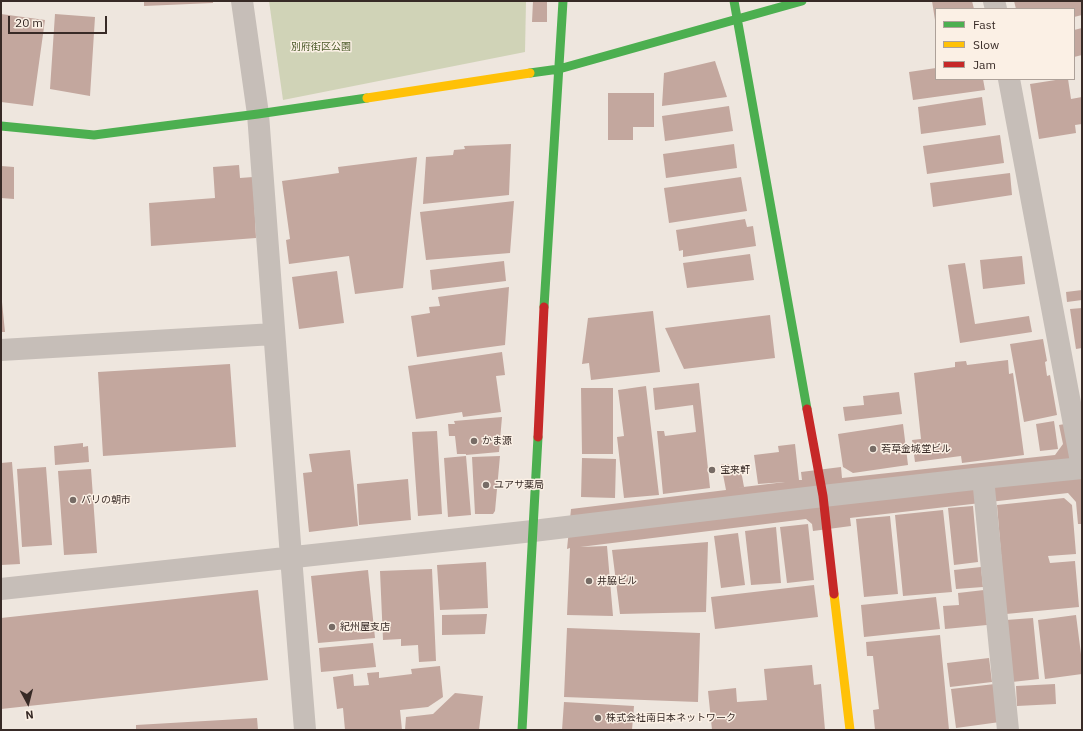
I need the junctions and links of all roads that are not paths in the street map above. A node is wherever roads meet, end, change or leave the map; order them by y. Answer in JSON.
{"nodes":[{"id":1,"x":242,"y":1,"type":"edge"},
{"id":2,"x":563,"y":1,"type":"edge"},
{"id":3,"x":734,"y":1,"type":"edge"},
{"id":4,"x":802,"y":1,"type":"edge"},
{"id":5,"x":737,"y":19,"type":"junction"},
{"id":6,"x":559,"y":69,"type":"junction"},
{"id":7,"x":1009,"y":80,"type":"edge"},
{"id":8,"x":258,"y":114,"type":"junction"},
{"id":9,"x":1,"y":126,"type":"edge"},
{"id":10,"x":274,"y":334,"type":"junction"},
{"id":11,"x":1,"y":350,"type":"edge"},
{"id":12,"x":1082,"y":467,"type":"edge"},
{"id":13,"x":983,"y":478,"type":"junction"},
{"id":14,"x":823,"y":496,"type":"junction"},
{"id":15,"x":533,"y":531,"type":"junction"},
{"id":16,"x":291,"y":557,"type":"junction"},
{"id":17,"x":1,"y":589,"type":"edge"},
{"id":18,"x":305,"y":730,"type":"edge"},
{"id":19,"x":522,"y":730,"type":"edge"},
{"id":20,"x":850,"y":730,"type":"edge"},
{"id":21,"x":1008,"y":730,"type":"edge"}],
"edges":[{"from":1,"to":8,"type":"street"},
{"from":2,"to":6,"type":"street"},
{"from":3,"to":5,"type":"street"},
{"from":4,"to":5,"type":"street"},
{"from":5,"to":6,"type":"street"},
{"from":5,"to":14,"type":"street"},
{"from":6,"to":8,"type":"street"},
{"from":6,"to":15,"type":"street"},
{"from":7,"to":12,"type":"street"},
{"from":8,"to":9,"type":"street"},
{"from":8,"to":10,"type":"street"},
{"from":10,"to":11,"type":"street"},
{"from":10,"to":16,"type":"street"},
{"from":12,"to":13,"type":"street"},
{"from":13,"to":14,"type":"street"},
{"from":13,"to":21,"type":"street"},
{"from":14,"to":15,"type":"street"},
{"from":14,"to":20,"type":"street"},
{"from":15,"to":16,"type":"street"},
{"from":15,"to":19,"type":"street"},
{"from":16,"to":17,"type":"street"},
{"from":16,"to":18,"type":"street"}]}
